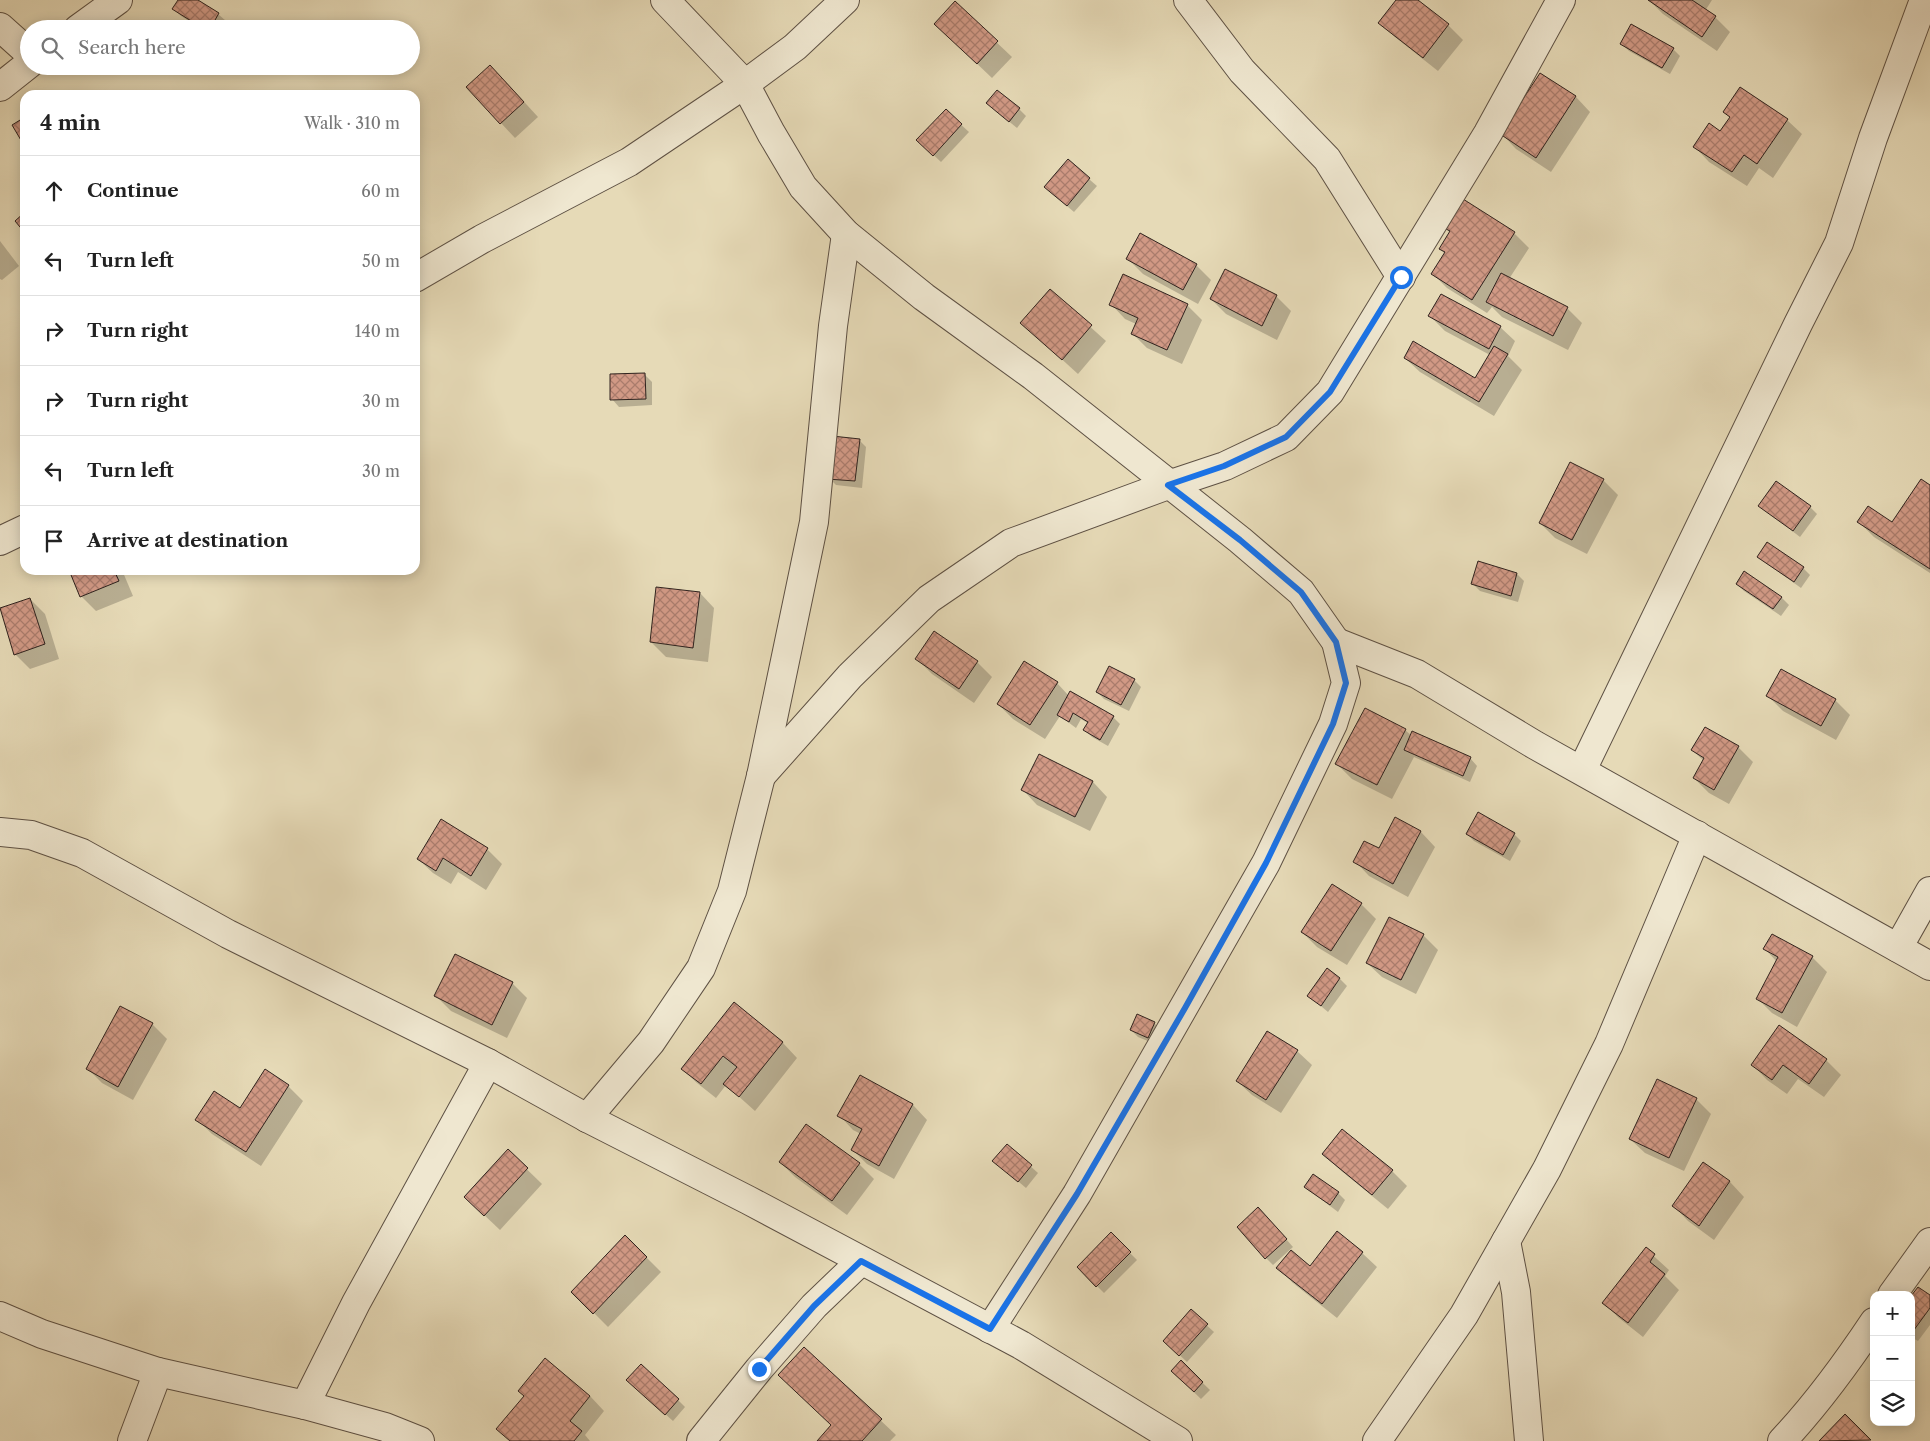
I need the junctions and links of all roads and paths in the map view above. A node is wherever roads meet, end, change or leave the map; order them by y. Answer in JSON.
{"nodes":[{"id":1,"x":118,"y":0,"type":"edge"},
{"id":2,"x":665,"y":0,"type":"edge"},
{"id":3,"x":846,"y":0,"type":"edge"},
{"id":4,"x":1188,"y":0,"type":"edge"},
{"id":5,"x":1561,"y":0,"type":"edge"},
{"id":6,"x":1924,"y":0,"type":"edge"},
{"id":7,"x":90,"y":20,"type":"edge"},
{"id":8,"x":0,"y":27,"type":"edge"},
{"id":9,"x":20,"y":45,"type":"edge"},
{"id":10,"x":20,"y":71,"type":"edge"},
{"id":11,"x":745,"y":84,"type":"junction"},
{"id":12,"x":0,"y":87,"type":"edge"},
{"id":13,"x":846,"y":234,"type":"junction"},
{"id":14,"x":420,"y":275,"type":"edge"},
{"id":15,"x":1401,"y":277,"type":"junction"},
{"id":16,"x":1168,"y":485,"type":"junction"},
{"id":17,"x":20,"y":531,"type":"edge"},
{"id":18,"x":0,"y":541,"type":"edge"},
{"id":19,"x":1336,"y":642,"type":"junction"},
{"id":20,"x":1582,"y":770,"type":"junction"},
{"id":21,"x":761,"y":776,"type":"junction"},
{"id":22,"x":0,"y":832,"type":"edge"},
{"id":23,"x":1697,"y":835,"type":"junction"},
{"id":24,"x":1930,"y":891,"type":"edge"},
{"id":25,"x":1898,"y":948,"type":"junction"},
{"id":26,"x":1930,"y":966,"type":"edge"},
{"id":27,"x":488,"y":1063,"type":"junction"},
{"id":28,"x":587,"y":1118,"type":"junction"},
{"id":29,"x":1506,"y":1241,"type":"junction"},
{"id":30,"x":1930,"y":1242,"type":"edge"},
{"id":31,"x":861,"y":1261,"type":"junction"},
{"id":32,"x":1895,"y":1291,"type":"edge"},
{"id":33,"x":0,"y":1316,"type":"edge"},
{"id":34,"x":1870,"y":1328,"type":"edge"},
{"id":35,"x":990,"y":1329,"type":"junction"},
{"id":36,"x":158,"y":1372,"type":"junction"},
{"id":37,"x":305,"y":1405,"type":"junction"},
{"id":38,"x":132,"y":1441,"type":"edge"},
{"id":39,"x":420,"y":1441,"type":"edge"},
{"id":40,"x":700,"y":1441,"type":"edge"},
{"id":41,"x":1178,"y":1441,"type":"edge"},
{"id":42,"x":1377,"y":1441,"type":"edge"},
{"id":43,"x":1529,"y":1441,"type":"edge"},
{"id":44,"x":1782,"y":1441,"type":"edge"}],
"edges":[{"from":1,"to":7,"type":"street"},
{"from":2,"to":11,"type":"street"},
{"from":3,"to":11,"type":"street"},
{"from":4,"to":15,"type":"street"},
{"from":5,"to":15,"type":"street"},
{"from":6,"to":20,"type":"street"},
{"from":8,"to":9,"type":"street"},
{"from":10,"to":12,"type":"street"},
{"from":11,"to":13,"type":"street"},
{"from":11,"to":14,"type":"street"},
{"from":13,"to":16,"type":"street"},
{"from":13,"to":21,"type":"street"},
{"from":15,"to":16,"type":"street"},
{"from":16,"to":19,"type":"street"},
{"from":16,"to":21,"type":"street"},
{"from":17,"to":18,"type":"street"},
{"from":19,"to":20,"type":"street"},
{"from":19,"to":35,"type":"street"},
{"from":20,"to":23,"type":"street"},
{"from":21,"to":28,"type":"street"},
{"from":22,"to":27,"type":"street"},
{"from":23,"to":25,"type":"street"},
{"from":23,"to":29,"type":"street"},
{"from":24,"to":25,"type":"street"},
{"from":25,"to":26,"type":"street"},
{"from":27,"to":28,"type":"street"},
{"from":27,"to":37,"type":"street"},
{"from":28,"to":31,"type":"street"},
{"from":29,"to":42,"type":"street"},
{"from":29,"to":43,"type":"street"},
{"from":30,"to":32,"type":"street"},
{"from":31,"to":35,"type":"street"},
{"from":31,"to":40,"type":"street"},
{"from":33,"to":36,"type":"street"},
{"from":34,"to":44,"type":"street"},
{"from":35,"to":41,"type":"street"},
{"from":36,"to":37,"type":"street"},
{"from":36,"to":38,"type":"street"},
{"from":37,"to":39,"type":"street"}]}
